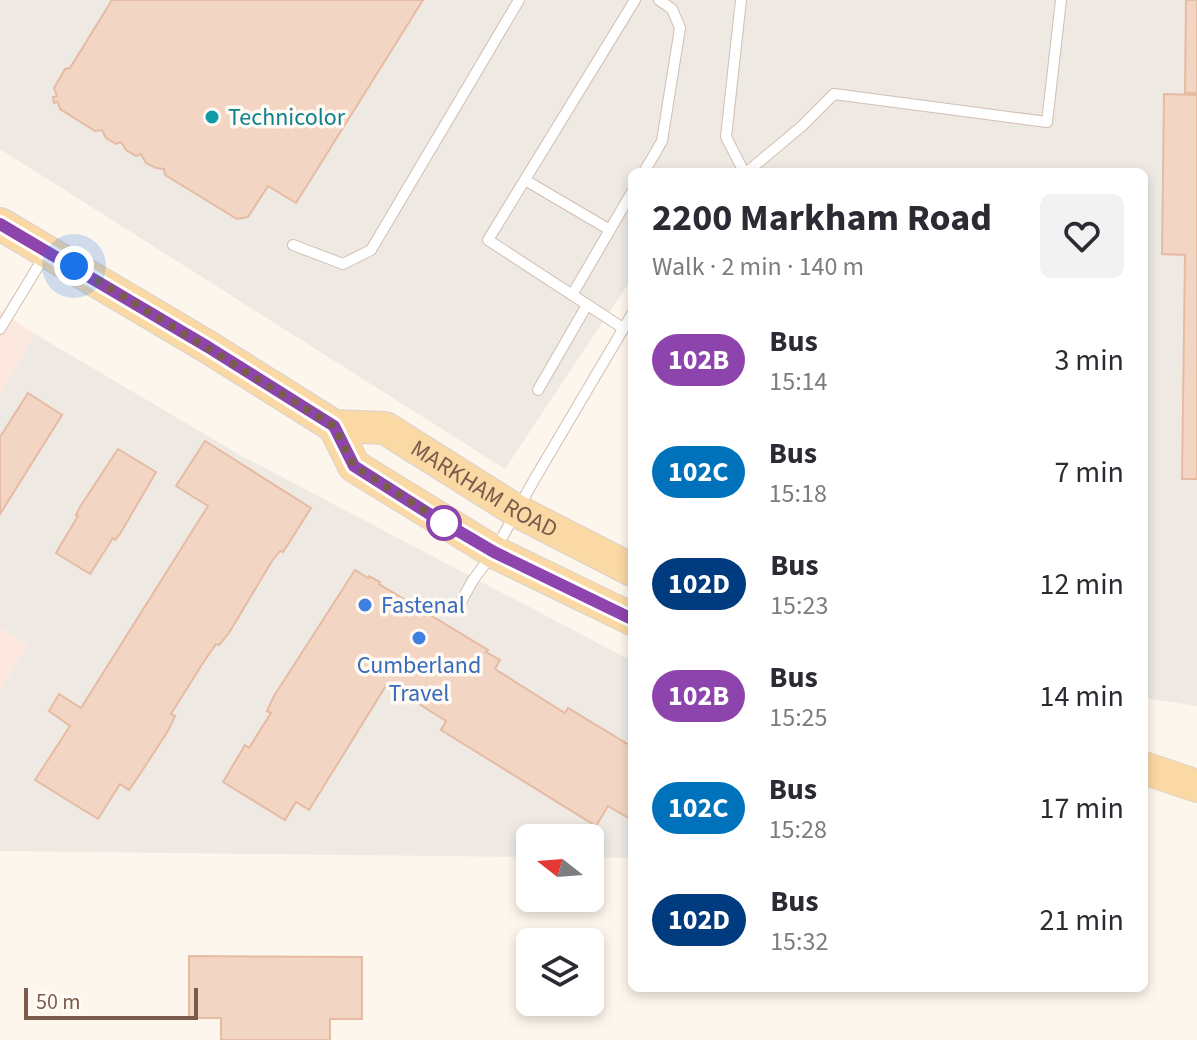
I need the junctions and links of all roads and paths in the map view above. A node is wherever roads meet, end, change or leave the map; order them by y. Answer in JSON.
{"nodes":[{"id":1,"x":519,"y":0,"type":"edge"},
{"id":2,"x":635,"y":0,"type":"edge"},
{"id":3,"x":659,"y":0,"type":"edge"},
{"id":4,"x":741,"y":0,"type":"edge"},
{"id":5,"x":1061,"y":0,"type":"edge"},
{"id":6,"x":646,"y":168,"type":"edge"},
{"id":7,"x":744,"y":168,"type":"edge"},
{"id":8,"x":751,"y":168,"type":"edge"},
{"id":9,"x":525,"y":180,"type":"junction"},
{"id":10,"x":628,"y":199,"type":"edge"},
{"id":11,"x":0,"y":224,"type":"edge"},
{"id":12,"x":610,"y":230,"type":"junction"},
{"id":13,"x":293,"y":245,"type":"dead end"},
{"id":14,"x":48,"y":250,"type":"junction"},
{"id":15,"x":572,"y":295,"type":"junction"},
{"id":16,"x":587,"y":305,"type":"junction"},
{"id":17,"x":628,"y":320,"type":"edge"},
{"id":18,"x":623,"y":328,"type":"junction"},
{"id":19,"x":0,"y":329,"type":"edge"},
{"id":20,"x":538,"y":390,"type":"dead end"},
{"id":21,"x":334,"y":426,"type":"junction"},
{"id":22,"x":517,"y":511,"type":"junction"},
{"id":23,"x":494,"y":552,"type":"junction"},
{"id":24,"x":628,"y":568,"type":"edge"},
{"id":25,"x":458,"y":607,"type":"dead end"},
{"id":26,"x":628,"y":617,"type":"edge"},
{"id":27,"x":1197,"y":762,"type":"edge"},
{"id":28,"x":1148,"y":769,"type":"edge"},
{"id":29,"x":1148,"y":770,"type":"edge"},
{"id":30,"x":1197,"y":786,"type":"edge"}],
"edges":[{"from":1,"to":13,"type":"lane"},
{"from":2,"to":9,"type":"lane"},
{"from":3,"to":6,"type":"lane"},
{"from":4,"to":7,"type":"lane"},
{"from":5,"to":8,"type":"lane"},
{"from":9,"to":12,"type":"lane"},
{"from":9,"to":15,"type":"lane"},
{"from":10,"to":12,"type":"lane"},
{"from":11,"to":14,"type":"main road","name":"MARKHAM ROAD"},
{"from":12,"to":15,"type":"lane"},
{"from":14,"to":19,"type":"lane"},
{"from":14,"to":21,"type":"main road","name":"MARKHAM ROAD"},
{"from":15,"to":16,"type":"lane"},
{"from":16,"to":18,"type":"lane"},
{"from":16,"to":20,"type":"lane"},
{"from":17,"to":18,"type":"lane"},
{"from":18,"to":22,"type":"lane"},
{"from":21,"to":22,"type":"main road","name":"MARKHAM ROAD"},
{"from":21,"to":23,"type":"main road","name":"MARKHAM ROAD"},
{"from":22,"to":23,"type":"lane"},
{"from":22,"to":24,"type":"main road","name":"MARKHAM ROAD"},
{"from":23,"to":25,"type":"lane"},
{"from":23,"to":26,"type":"main road","name":"MARKHAM ROAD"},
{"from":27,"to":28,"type":"main road"},
{"from":29,"to":30,"type":"main road"}]}
